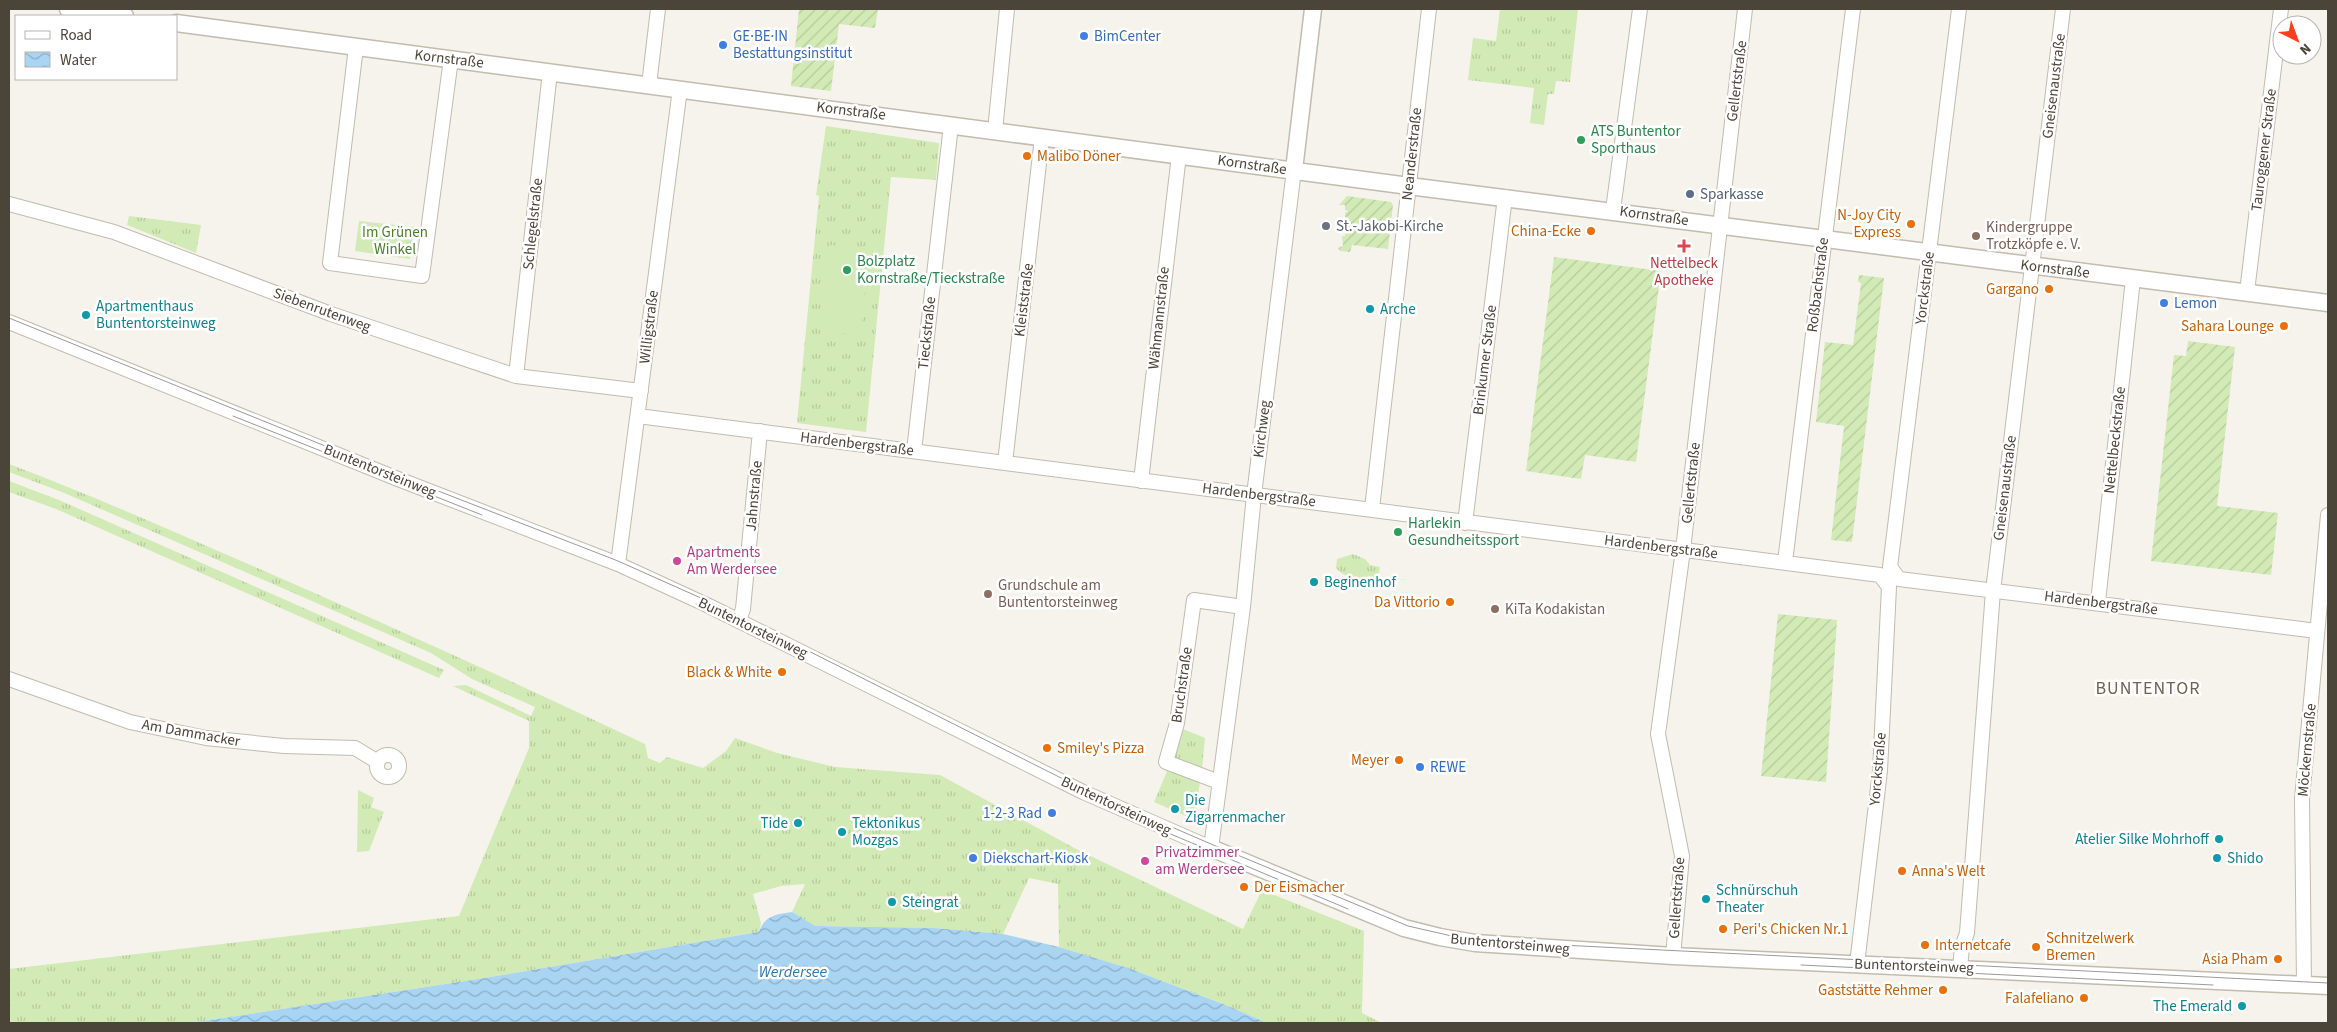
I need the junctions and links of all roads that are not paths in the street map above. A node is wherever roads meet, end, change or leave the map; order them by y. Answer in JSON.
{"nodes":[{"id":1,"x":68,"y":9,"type":"edge"},
{"id":2,"x":658,"y":9,"type":"edge"},
{"id":3,"x":1007,"y":9,"type":"edge"},
{"id":4,"x":1313,"y":9,"type":"edge"},
{"id":5,"x":1429,"y":9,"type":"edge"},
{"id":6,"x":1640,"y":9,"type":"edge"},
{"id":7,"x":1746,"y":9,"type":"edge"},
{"id":8,"x":1853,"y":9,"type":"edge"},
{"id":9,"x":1959,"y":9,"type":"edge"},
{"id":10,"x":2063,"y":9,"type":"edge"},
{"id":11,"x":2281,"y":9,"type":"edge"},
{"id":12,"x":117,"y":15,"type":"edge"},
{"id":13,"x":178,"y":23,"type":"edge"},
{"id":14,"x":356,"y":47,"type":"junction"},
{"id":15,"x":451,"y":59,"type":"junction"},
{"id":16,"x":550,"y":72,"type":"junction"},
{"id":17,"x":649,"y":85,"type":"junction"},
{"id":18,"x":680,"y":89,"type":"junction"},
{"id":19,"x":951,"y":125,"type":"junction"},
{"id":20,"x":995,"y":131,"type":"junction"},
{"id":21,"x":1042,"y":137,"type":"junction"},
{"id":22,"x":1179,"y":155,"type":"junction"},
{"id":23,"x":1294,"y":170,"type":"junction"},
{"id":24,"x":1409,"y":186,"type":"junction"},
{"id":25,"x":1505,"y":197,"type":"junction"},
{"id":26,"x":9,"y":204,"type":"edge"},
{"id":27,"x":1613,"y":210,"type":"junction"},
{"id":28,"x":1720,"y":225,"type":"junction"},
{"id":29,"x":1824,"y":238,"type":"junction"},
{"id":30,"x":1929,"y":251,"type":"junction"},
{"id":31,"x":2032,"y":266,"type":"junction"},
{"id":32,"x":2133,"y":279,"type":"junction"},
{"id":33,"x":2247,"y":292,"type":"junction"},
{"id":34,"x":2328,"y":303,"type":"edge"},
{"id":35,"x":9,"y":322,"type":"edge"},
{"id":36,"x":516,"y":376,"type":"junction"},
{"id":37,"x":641,"y":391,"type":"junction"},
{"id":38,"x":638,"y":416,"type":"junction"},
{"id":39,"x":760,"y":431,"type":"junction"},
{"id":40,"x":914,"y":451,"type":"junction"},
{"id":41,"x":1005,"y":463,"type":"junction"},
{"id":42,"x":1141,"y":481,"type":"junction"},
{"id":43,"x":1254,"y":495,"type":"junction"},
{"id":44,"x":1372,"y":509,"type":"junction"},
{"id":45,"x":2328,"y":515,"type":"edge"},
{"id":46,"x":1465,"y":523,"type":"junction"},
{"id":47,"x":1683,"y":550,"type":"junction"},
{"id":48,"x":1785,"y":562,"type":"junction"},
{"id":49,"x":618,"y":564,"type":"junction"},
{"id":50,"x":1885,"y":571,"type":"junction"},
{"id":51,"x":1993,"y":591,"type":"junction"},
{"id":52,"x":2098,"y":602,"type":"junction"},
{"id":53,"x":1243,"y":607,"type":"junction"},
{"id":54,"x":739,"y":620,"type":"junction"},
{"id":55,"x":2316,"y":631,"type":"junction"},
{"id":56,"x":9,"y":679,"type":"edge"},
{"id":57,"x":378,"y":762,"type":"dead end"},
{"id":58,"x":1219,"y":782,"type":"junction"},
{"id":59,"x":1211,"y":848,"type":"junction"},
{"id":60,"x":1673,"y":956,"type":"junction"},
{"id":61,"x":1857,"y":964,"type":"junction"},
{"id":62,"x":1960,"y":968,"type":"junction"},
{"id":63,"x":2304,"y":985,"type":"junction"},
{"id":64,"x":2328,"y":986,"type":"edge"}],
"edges":[{"from":1,"to":12,"type":"street"},
{"from":2,"to":17,"type":"street"},
{"from":3,"to":20,"type":"street"},
{"from":4,"to":23,"type":"street","name":"Kirchweg"},
{"from":5,"to":24,"type":"street","name":"Neanderstraße"},
{"from":6,"to":27,"type":"street"},
{"from":7,"to":28,"type":"street","name":"Gellertstraße"},
{"from":8,"to":29,"type":"street","name":"Roßbachstraße"},
{"from":9,"to":30,"type":"street","name":"Yorckstraße"},
{"from":10,"to":31,"type":"street","name":"Gneisenaustraße"},
{"from":11,"to":33,"type":"street","name":"Tauroggener Straße"},
{"from":13,"to":14,"type":"street","name":"Kornstraße"},
{"from":14,"to":15,"type":"street","name":"Kornstraße"},
{"from":14,"to":15,"type":"street"},
{"from":15,"to":16,"type":"street","name":"Kornstraße"},
{"from":16,"to":17,"type":"street","name":"Kornstraße"},
{"from":16,"to":36,"type":"street","name":"Schlegelstraße"},
{"from":17,"to":18,"type":"street","name":"Kornstraße"},
{"from":18,"to":19,"type":"street","name":"Kornstraße"},
{"from":18,"to":37,"type":"street","name":"Willigstraße"},
{"from":19,"to":20,"type":"street","name":"Kornstraße"},
{"from":19,"to":40,"type":"street","name":"Tieckstraße"},
{"from":20,"to":21,"type":"street","name":"Kornstraße"},
{"from":21,"to":22,"type":"street","name":"Kornstraße"},
{"from":21,"to":41,"type":"street","name":"Kleiststraße"},
{"from":22,"to":23,"type":"street","name":"Kornstraße"},
{"from":22,"to":42,"type":"street","name":"Wähmannstraße"},
{"from":23,"to":24,"type":"street","name":"Kornstraße"},
{"from":23,"to":43,"type":"street","name":"Kirchweg"},
{"from":24,"to":25,"type":"street","name":"Kornstraße"},
{"from":24,"to":44,"type":"street","name":"Neanderstraße"},
{"from":25,"to":27,"type":"street","name":"Kornstraße"},
{"from":25,"to":46,"type":"street","name":"Brinkumer Straße"},
{"from":26,"to":36,"type":"street","name":"Siebenrutenweg"},
{"from":27,"to":28,"type":"street","name":"Kornstraße"},
{"from":28,"to":29,"type":"street","name":"Kornstraße"},
{"from":28,"to":47,"type":"street","name":"Gellertstraße"},
{"from":29,"to":30,"type":"street","name":"Kornstraße"},
{"from":29,"to":48,"type":"street","name":"Roßbachstraße"},
{"from":30,"to":31,"type":"street","name":"Kornstraße"},
{"from":30,"to":50,"type":"street","name":"Yorckstraße"},
{"from":31,"to":32,"type":"street","name":"Kornstraße"},
{"from":31,"to":51,"type":"street","name":"Gneisenaustraße"},
{"from":32,"to":33,"type":"street","name":"Kornstraße"},
{"from":32,"to":52,"type":"street","name":"Nettelbeckstraße"},
{"from":33,"to":34,"type":"street","name":"Kornstraße"},
{"from":35,"to":49,"type":"street","name":"Buntentorsteinweg"},
{"from":36,"to":37,"type":"street","name":"Siebenrutenweg"},
{"from":37,"to":38,"type":"street","name":"Willigstraße"},
{"from":38,"to":39,"type":"street","name":"Hardenbergstraße"},
{"from":38,"to":49,"type":"street","name":"Willigstraße"},
{"from":39,"to":40,"type":"street","name":"Hardenbergstraße"},
{"from":39,"to":54,"type":"street","name":"Jahnstraße"},
{"from":40,"to":41,"type":"street","name":"Hardenbergstraße"},
{"from":41,"to":42,"type":"street","name":"Hardenbergstraße"},
{"from":42,"to":43,"type":"street","name":"Hardenbergstraße"},
{"from":43,"to":44,"type":"street","name":"Hardenbergstraße"},
{"from":43,"to":53,"type":"street","name":"Kirchweg"},
{"from":44,"to":46,"type":"street","name":"Hardenbergstraße"},
{"from":45,"to":55,"type":"street","name":"Möckernstraße"},
{"from":46,"to":47,"type":"street","name":"Hardenbergstraße"},
{"from":47,"to":48,"type":"street","name":"Hardenbergstraße"},
{"from":47,"to":60,"type":"street","name":"Gellertstraße"},
{"from":48,"to":50,"type":"street","name":"Hardenbergstraße"},
{"from":49,"to":54,"type":"street","name":"Buntentorsteinweg"},
{"from":50,"to":51,"type":"street","name":"Hardenbergstraße"},
{"from":50,"to":61,"type":"street","name":"Yorckstraße"},
{"from":51,"to":52,"type":"street","name":"Hardenbergstraße"},
{"from":51,"to":62,"type":"street","name":"Gneisenaustraße"},
{"from":52,"to":55,"type":"street","name":"Hardenbergstraße"},
{"from":53,"to":58,"type":"street","name":"Kirchweg"},
{"from":53,"to":58,"type":"street","name":"Bruchstraße"},
{"from":54,"to":59,"type":"street","name":"Buntentorsteinweg"},
{"from":55,"to":63,"type":"street","name":"Möckernstraße"},
{"from":56,"to":57,"type":"street","name":"Am Dammacker"},
{"from":58,"to":59,"type":"street","name":"Kirchweg"},
{"from":59,"to":60,"type":"street","name":"Buntentorsteinweg"},
{"from":60,"to":61,"type":"street","name":"Buntentorsteinweg"},
{"from":61,"to":62,"type":"street","name":"Buntentorsteinweg"},
{"from":62,"to":63,"type":"street","name":"Buntentorsteinweg"},
{"from":63,"to":64,"type":"street","name":"Buntentorsteinweg"}]}
